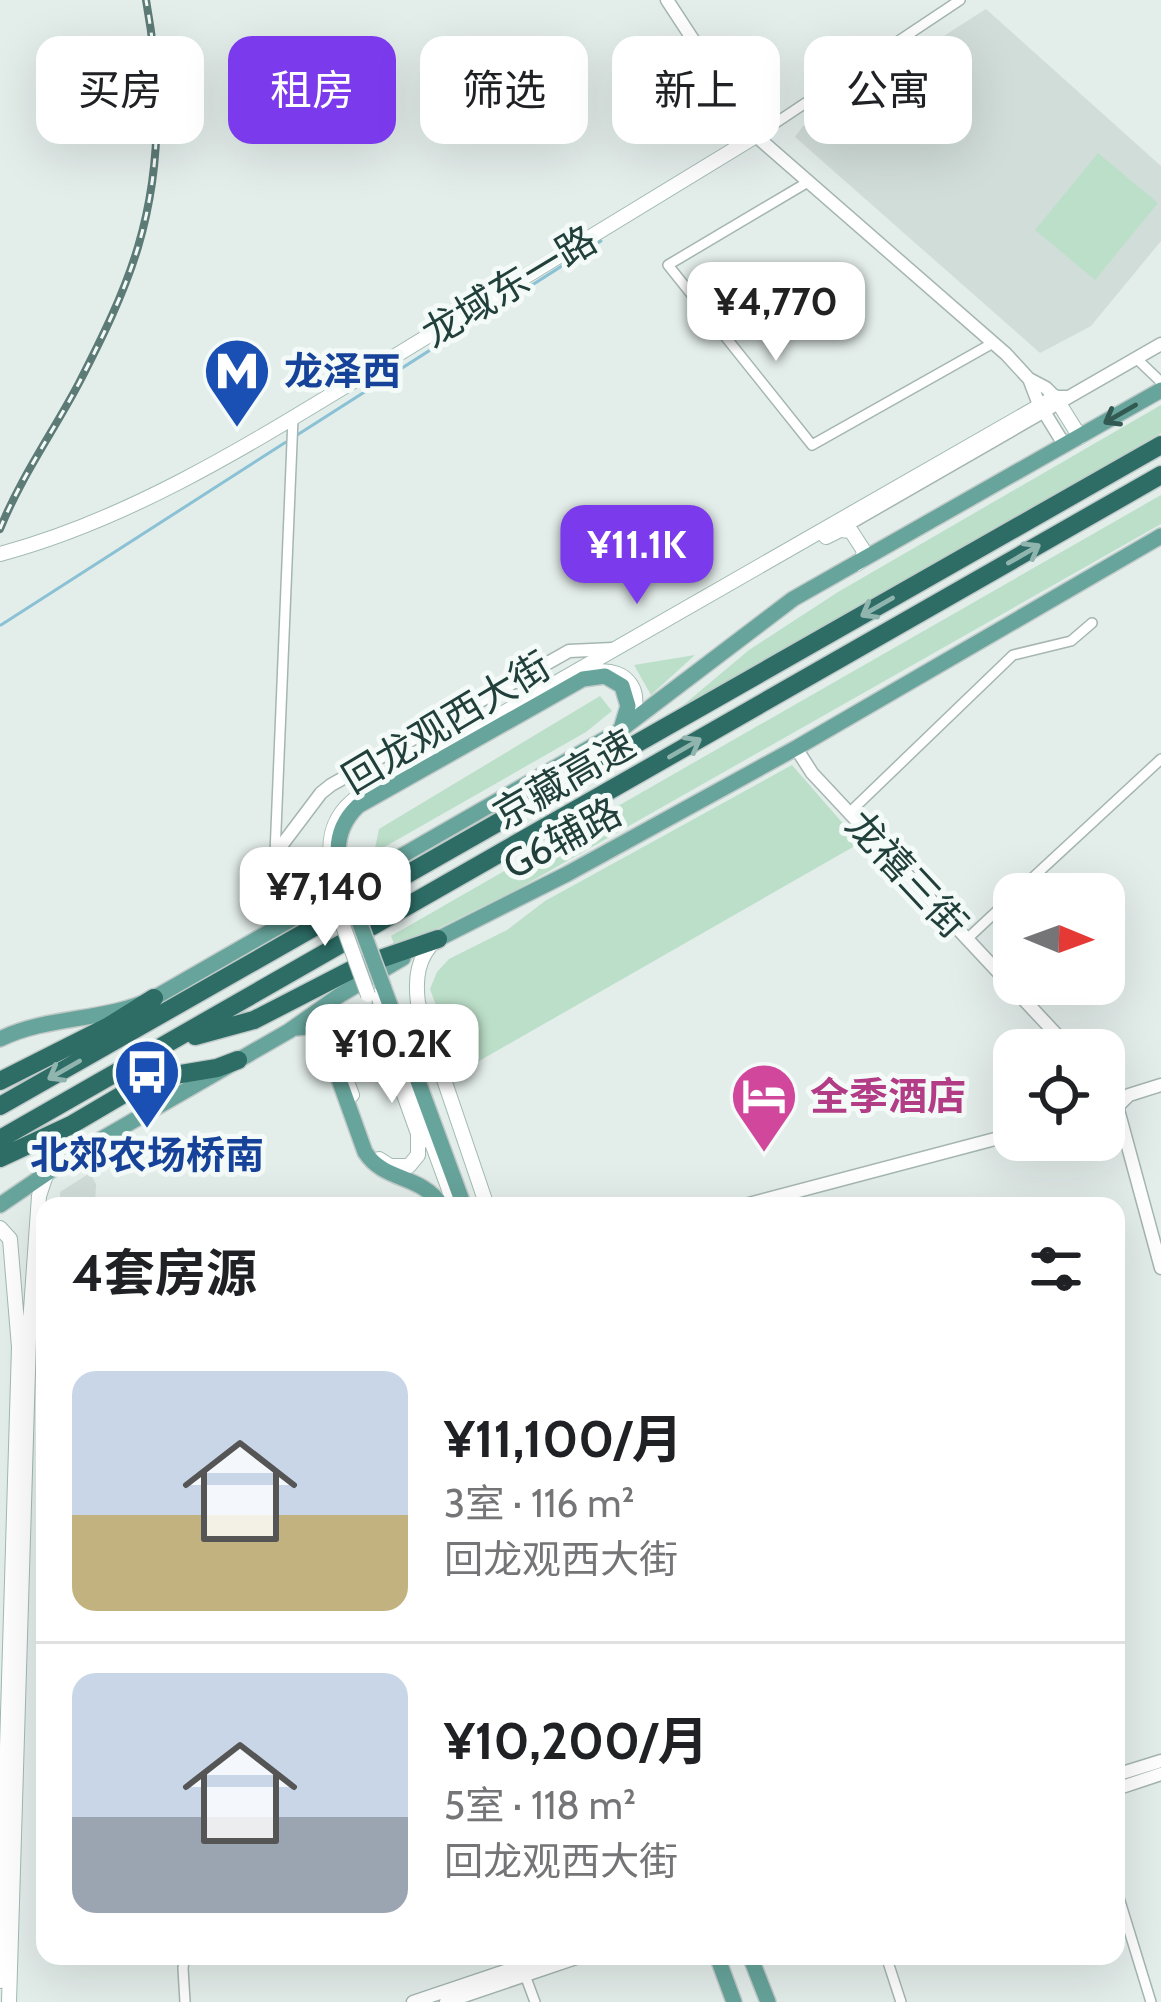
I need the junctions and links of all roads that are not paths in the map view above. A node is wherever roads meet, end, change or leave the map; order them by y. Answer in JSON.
{"nodes":[{"id":1,"x":667,"y":0,"type":"edge"},
{"id":2,"x":960,"y":0,"type":"edge"},
{"id":3,"x":691,"y":36,"type":"edge"},
{"id":4,"x":780,"y":120,"type":"edge"},
{"id":5,"x":743,"y":144,"type":"edge"},
{"id":6,"x":765,"y":144,"type":"edge"},
{"id":7,"x":808,"y":182,"type":"junction"},
{"id":8,"x":993,"y":344,"type":"junction"},
{"id":9,"x":1161,"y":344,"type":"edge"},
{"id":10,"x":1136,"y":358,"type":"junction"},
{"id":11,"x":1026,"y":375,"type":"junction"},
{"id":12,"x":1161,"y":386,"type":"edge"},
{"id":13,"x":1061,"y":399,"type":"junction"},
{"id":14,"x":1042,"y":409,"type":"junction"},
{"id":15,"x":293,"y":418,"type":"junction"},
{"id":16,"x":1072,"y":441,"type":"junction"},
{"id":17,"x":1161,"y":445,"type":"edge"},
{"id":18,"x":1161,"y":475,"type":"edge"},
{"id":19,"x":836,"y":531,"type":"junction"},
{"id":20,"x":1161,"y":536,"type":"edge"},
{"id":21,"x":0,"y":554,"type":"edge"},
{"id":22,"x":857,"y":564,"type":"junction"},
{"id":23,"x":1092,"y":623,"type":"dead end"},
{"id":24,"x":613,"y":649,"type":"junction"},
{"id":25,"x":589,"y":675,"type":"junction"},
{"id":26,"x":619,"y":731,"type":"junction"},
{"id":27,"x":796,"y":748,"type":"junction"},
{"id":28,"x":1161,"y":759,"type":"edge"},
{"id":29,"x":849,"y":813,"type":"junction"},
{"id":30,"x":274,"y":854,"type":"junction"},
{"id":31,"x":1039,"y":873,"type":"edge"},
{"id":32,"x":336,"y":882,"type":"junction"},
{"id":33,"x":304,"y":913,"type":"junction"},
{"id":34,"x":993,"y":915,"type":"edge"},
{"id":35,"x":438,"y":939,"type":"junction"},
{"id":36,"x":967,"y":939,"type":"junction"},
{"id":37,"x":376,"y":990,"type":"junction"},
{"id":38,"x":340,"y":995,"type":"junction"},
{"id":39,"x":154,"y":998,"type":"junction"},
{"id":40,"x":1051,"y":1029,"type":"edge"},
{"id":41,"x":289,"y":1031,"type":"junction"},
{"id":42,"x":0,"y":1040,"type":"edge"},
{"id":43,"x":172,"y":1042,"type":"junction"},
{"id":44,"x":238,"y":1060,"type":"junction"},
{"id":45,"x":0,"y":1081,"type":"edge"},
{"id":46,"x":1161,"y":1085,"type":"edge"},
{"id":47,"x":1125,"y":1098,"type":"edge"},
{"id":48,"x":0,"y":1106,"type":"edge"},
{"id":49,"x":418,"y":1135,"type":"junction"},
{"id":50,"x":0,"y":1139,"type":"edge"},
{"id":51,"x":993,"y":1139,"type":"edge"},
{"id":52,"x":1125,"y":1155,"type":"edge"},
{"id":53,"x":0,"y":1158,"type":"edge"},
{"id":54,"x":47,"y":1172,"type":"junction"},
{"id":55,"x":40,"y":1197,"type":"edge"},
{"id":56,"x":438,"y":1197,"type":"edge"},
{"id":57,"x":445,"y":1197,"type":"edge"},
{"id":58,"x":446,"y":1197,"type":"edge"},
{"id":59,"x":460,"y":1197,"type":"edge"},
{"id":60,"x":484,"y":1197,"type":"edge"},
{"id":61,"x":775,"y":1197,"type":"edge"},
{"id":62,"x":0,"y":1205,"type":"edge"},
{"id":63,"x":0,"y":1228,"type":"edge"},
{"id":64,"x":36,"y":1240,"type":"edge"},
{"id":65,"x":10,"y":1243,"type":"junction"},
{"id":66,"x":36,"y":1257,"type":"edge"},
{"id":67,"x":1161,"y":1268,"type":"edge"},
{"id":68,"x":1161,"y":1761,"type":"edge"},
{"id":69,"x":1125,"y":1772,"type":"edge"},
{"id":70,"x":1161,"y":1774,"type":"edge"},
{"id":71,"x":1125,"y":1786,"type":"edge"},
{"id":72,"x":1125,"y":1917,"type":"edge"},
{"id":73,"x":184,"y":1965,"type":"edge"},
{"id":74,"x":523,"y":1965,"type":"edge"},
{"id":75,"x":555,"y":1965,"type":"edge"},
{"id":76,"x":721,"y":1965,"type":"edge"},
{"id":77,"x":754,"y":1965,"type":"edge"},
{"id":78,"x":889,"y":1965,"type":"edge"},
{"id":79,"x":525,"y":1975,"type":"junction"},
{"id":80,"x":0,"y":1981,"type":"edge"},
{"id":81,"x":9,"y":2002,"type":"edge"},
{"id":82,"x":185,"y":2002,"type":"edge"},
{"id":83,"x":413,"y":2002,"type":"edge"},
{"id":84,"x":446,"y":2002,"type":"edge"},
{"id":85,"x":535,"y":2002,"type":"edge"},
{"id":86,"x":734,"y":2002,"type":"edge"},
{"id":87,"x":768,"y":2002,"type":"edge"},
{"id":88,"x":902,"y":2002,"type":"edge"},
{"id":89,"x":1151,"y":2002,"type":"edge"}],
"edges":[{"from":1,"to":3,"type":"street"},
{"from":2,"to":4,"type":"street"},
{"from":5,"to":15,"type":"main road","name":"龙域东一路"},
{"from":6,"to":7,"type":"street"},
{"from":7,"to":8,"type":"street"},
{"from":7,"to":8,"type":"street"},
{"from":8,"to":11,"type":"street"},
{"from":9,"to":10,"type":"street","name":"回龙观西大街"},
{"from":10,"to":12,"type":"street"},
{"from":10,"to":13,"type":"street","name":"回龙观西大街"},
{"from":11,"to":13,"type":"street"},
{"from":11,"to":14,"type":"street"},
{"from":12,"to":16,"type":"main road","name":"G6辅路","one_way":true},
{"from":13,"to":14,"type":"main road","name":"回龙观西大街"},
{"from":13,"to":16,"type":"main road"},
{"from":14,"to":16,"type":"street"},
{"from":14,"to":19,"type":"street","name":"回龙观西大街"},
{"from":14,"to":24,"type":"main road","name":"回龙观西大街"},
{"from":15,"to":21,"type":"main road","name":"龙域东一路"},
{"from":15,"to":30,"type":"street"},
{"from":16,"to":22,"type":"main road","name":"G6辅路"},
{"from":17,"to":48,"type":"highway","name":"京藏高速","one_way":true},
{"from":43,"to":18,"type":"highway","name":"京藏高速","one_way":true},
{"from":19,"to":22,"type":"main road"},
{"from":19,"to":25,"type":"main road","name":"回龙观西大街"},
{"from":20,"to":27,"type":"main road","name":"G6辅路"},
{"from":22,"to":26,"type":"main road","name":"G6辅路"},
{"from":23,"to":29,"type":"street"},
{"from":24,"to":30,"type":"street","name":"回龙观西大街"},
{"from":24,"to":32,"type":"main road","name":"回龙观西大街"},
{"from":25,"to":26,"type":"main road"},
{"from":25,"to":32,"type":"main road","name":"回龙观西大街"},
{"from":26,"to":33,"type":"main road","name":"G6辅路"},
{"from":27,"to":29,"type":"street","name":"龙禧三街"},
{"from":27,"to":35,"type":"main road","name":"G6辅路"},
{"from":28,"to":31,"type":"street"},
{"from":29,"to":36,"type":"street","name":"龙禧三街"},
{"from":30,"to":33,"type":"street"},
{"from":32,"to":37,"type":"main road","bridge":true},
{"from":33,"to":39,"type":"main road","name":"G6辅路"},
{"from":34,"to":36,"type":"street"},
{"from":35,"to":38,"type":"main road","name":"G6辅路"},
{"from":35,"to":43,"type":"highway"},
{"from":35,"to":60,"type":"main road"},
{"from":36,"to":40,"type":"street","name":"龙禧三街"},
{"from":37,"to":49,"type":"main road"},
{"from":37,"to":58,"type":"main road"},
{"from":37,"to":59,"type":"main road"},
{"from":38,"to":41,"type":"main road","name":"G6辅路"},
{"from":38,"to":49,"type":"main road"},
{"from":39,"to":42,"type":"main road","name":"G6辅路"},
{"from":39,"to":45,"type":"highway"},
{"from":41,"to":44,"type":"main road","name":"G6辅路"},
{"from":41,"to":56,"type":"main road"},
{"from":43,"to":50,"type":"highway","name":"京藏高速"},
{"from":44,"to":53,"type":"highway"},
{"from":44,"to":54,"type":"main road","name":"G6辅路"},
{"from":46,"to":47,"type":"street"},
{"from":49,"to":57,"type":"main road"},
{"from":51,"to":61,"type":"street"},
{"from":52,"to":67,"type":"street"},
{"from":54,"to":55,"type":"main road"},
{"from":54,"to":62,"type":"main road","name":"G6辅路"},
{"from":63,"to":65,"type":"main road"},
{"from":64,"to":65,"type":"main road"},
{"from":65,"to":80,"type":"main road"},
{"from":66,"to":81,"type":"main road"},
{"from":68,"to":69,"type":"street"},
{"from":70,"to":71,"type":"street"},
{"from":72,"to":89,"type":"street"},
{"from":73,"to":82,"type":"street"},
{"from":74,"to":83,"type":"street"},
{"from":75,"to":79,"type":"street"},
{"from":76,"to":86,"type":"main road"},
{"from":77,"to":87,"type":"main road"},
{"from":78,"to":88,"type":"street"},
{"from":79,"to":84,"type":"street"},
{"from":79,"to":85,"type":"street"}]}
